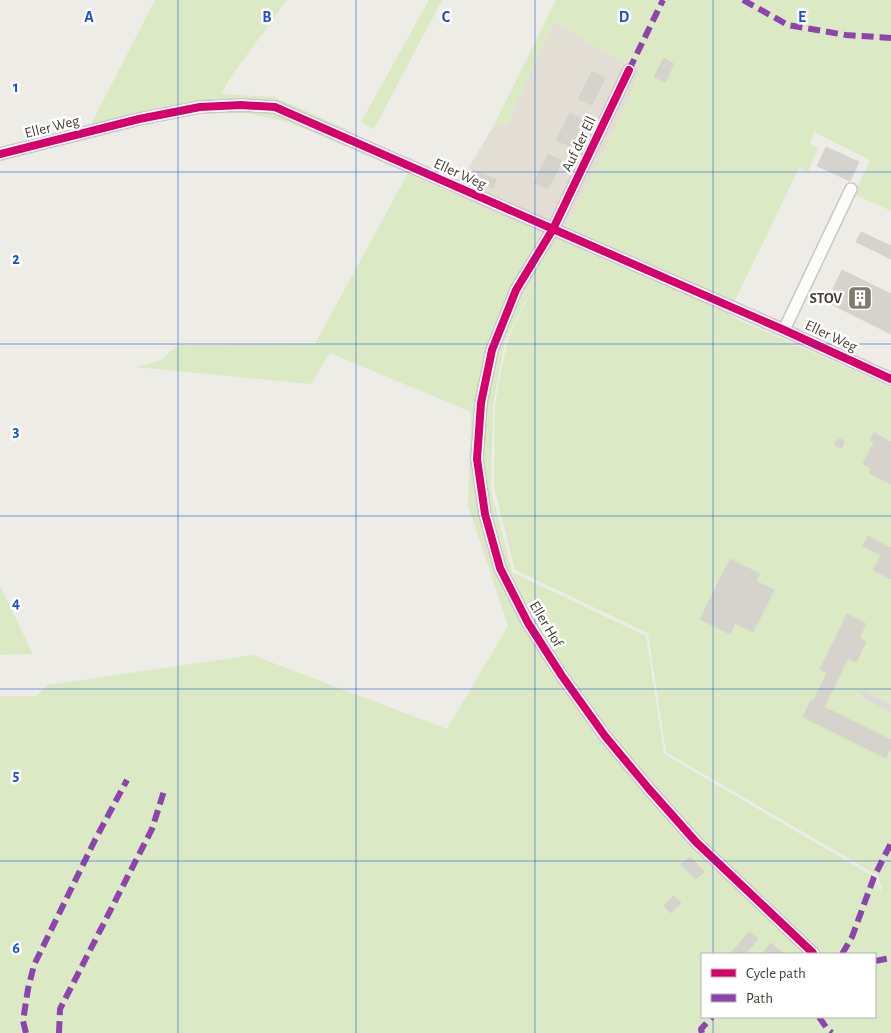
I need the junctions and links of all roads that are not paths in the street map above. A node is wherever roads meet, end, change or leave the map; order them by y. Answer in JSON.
{"nodes":[{"id":1,"x":629,"y":70,"type":"dead end"},
{"id":2,"x":0,"y":154,"type":"edge"},
{"id":3,"x":851,"y":188,"type":"dead end"},
{"id":4,"x":553,"y":230,"type":"junction"},
{"id":5,"x":784,"y":330,"type":"junction"},
{"id":6,"x":891,"y":379,"type":"edge"},
{"id":7,"x":813,"y":953,"type":"edge"}],
"edges":[{"from":1,"to":4,"type":"street","name":"Auf der Ell"},
{"from":2,"to":4,"type":"street","name":"Eller Weg"},
{"from":3,"to":5,"type":"street"},
{"from":4,"to":5,"type":"street","name":"Eller Weg"},
{"from":4,"to":7,"type":"street","name":"Eller Hof"},
{"from":5,"to":6,"type":"street","name":"Eller Weg"}]}
